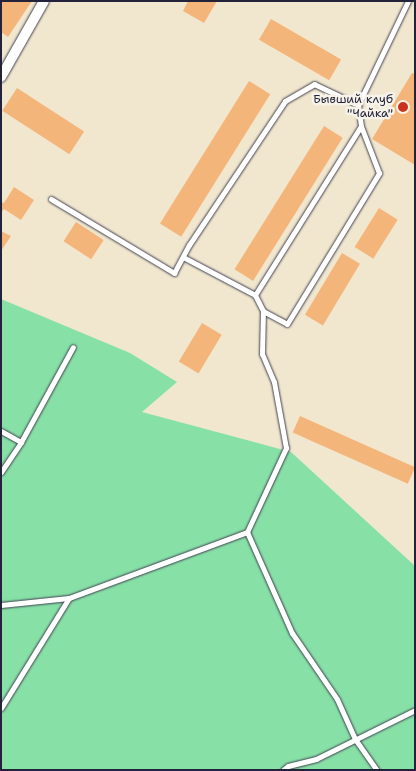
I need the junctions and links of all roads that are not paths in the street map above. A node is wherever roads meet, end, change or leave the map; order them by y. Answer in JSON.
{"nodes":[{"id":1,"x":44,"y":1,"type":"edge"},
{"id":2,"x":408,"y":1,"type":"edge"},
{"id":3,"x":1,"y":76,"type":"edge"},
{"id":4,"x":358,"y":106,"type":"junction"},
{"id":5,"x":361,"y":126,"type":"junction"},
{"id":6,"x":51,"y":199,"type":"dead end"},
{"id":7,"x":183,"y":257,"type":"junction"},
{"id":8,"x":255,"y":295,"type":"junction"},
{"id":9,"x":262,"y":311,"type":"junction"},
{"id":10,"x":73,"y":347,"type":"dead end"},
{"id":11,"x":1,"y":431,"type":"edge"},
{"id":12,"x":20,"y":442,"type":"junction"},
{"id":13,"x":1,"y":472,"type":"edge"},
{"id":14,"x":247,"y":532,"type":"junction"},
{"id":15,"x":69,"y":598,"type":"junction"},
{"id":16,"x":1,"y":605,"type":"edge"},
{"id":17,"x":1,"y":708,"type":"edge"},
{"id":18,"x":415,"y":710,"type":"edge"},
{"id":19,"x":355,"y":738,"type":"junction"},
{"id":20,"x":283,"y":770,"type":"edge"},
{"id":21,"x":377,"y":770,"type":"edge"}],
"edges":[{"from":1,"to":3,"type":"street"},
{"from":2,"to":4,"type":"lane"},
{"from":4,"to":5,"type":"lane"},
{"from":4,"to":7,"type":"lane"},
{"from":5,"to":8,"type":"lane"},
{"from":5,"to":9,"type":"lane"},
{"from":6,"to":7,"type":"lane"},
{"from":7,"to":8,"type":"lane"},
{"from":8,"to":9,"type":"lane"},
{"from":9,"to":14,"type":"lane"},
{"from":10,"to":12,"type":"lane"},
{"from":11,"to":12,"type":"lane"},
{"from":12,"to":13,"type":"lane"},
{"from":14,"to":15,"type":"lane"},
{"from":14,"to":19,"type":"lane"},
{"from":15,"to":16,"type":"lane"},
{"from":15,"to":17,"type":"lane"},
{"from":18,"to":19,"type":"lane"},
{"from":19,"to":20,"type":"lane"},
{"from":19,"to":21,"type":"lane"}]}
